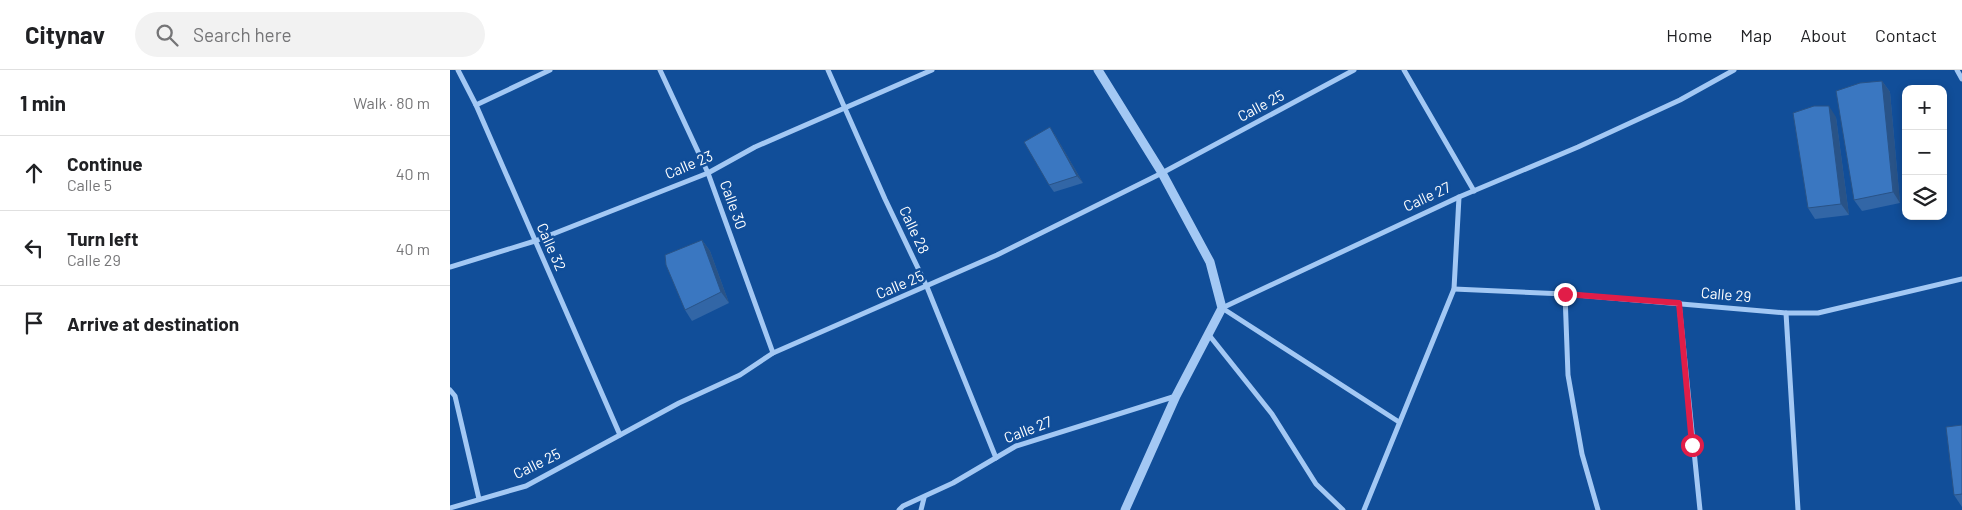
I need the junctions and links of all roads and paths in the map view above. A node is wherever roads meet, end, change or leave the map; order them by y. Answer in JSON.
{"nodes":[{"id":1,"x":458,"y":70,"type":"edge"},
{"id":2,"x":550,"y":70,"type":"edge"},
{"id":3,"x":660,"y":70,"type":"edge"},
{"id":4,"x":828,"y":70,"type":"edge"},
{"id":5,"x":932,"y":70,"type":"edge"},
{"id":6,"x":1098,"y":70,"type":"edge"},
{"id":7,"x":1354,"y":70,"type":"edge"},
{"id":8,"x":1404,"y":70,"type":"edge"},
{"id":9,"x":1734,"y":70,"type":"edge"},
{"id":10,"x":1957,"y":70,"type":"edge"},
{"id":11,"x":1962,"y":79,"type":"edge"},
{"id":12,"x":476,"y":105,"type":"junction"},
{"id":13,"x":845,"y":108,"type":"junction"},
{"id":14,"x":708,"y":172,"type":"junction"},
{"id":15,"x":1162,"y":173,"type":"junction"},
{"id":16,"x":1474,"y":191,"type":"junction"},
{"id":17,"x":1459,"y":197,"type":"junction"},
{"id":18,"x":535,"y":241,"type":"junction"},
{"id":19,"x":450,"y":267,"type":"edge"},
{"id":20,"x":1962,"y":279,"type":"edge"},
{"id":21,"x":927,"y":287,"type":"junction"},
{"id":22,"x":1454,"y":289,"type":"junction"},
{"id":23,"x":1565,"y":294,"type":"junction"},
{"id":24,"x":1679,"y":303,"type":"junction"},
{"id":25,"x":1222,"y":308,"type":"junction"},
{"id":26,"x":1786,"y":313,"type":"junction"},
{"id":27,"x":1209,"y":335,"type":"junction"},
{"id":28,"x":773,"y":353,"type":"junction"},
{"id":29,"x":450,"y":390,"type":"edge"},
{"id":30,"x":1176,"y":396,"type":"junction"},
{"id":31,"x":1399,"y":422,"type":"junction"},
{"id":32,"x":620,"y":435,"type":"junction"},
{"id":33,"x":996,"y":458,"type":"junction"},
{"id":34,"x":924,"y":498,"type":"junction"},
{"id":35,"x":479,"y":500,"type":"junction"},
{"id":36,"x":450,"y":508,"type":"edge"},
{"id":37,"x":1365,"y":508,"type":"edge"},
{"id":38,"x":899,"y":510,"type":"edge"},
{"id":39,"x":921,"y":510,"type":"edge"},
{"id":40,"x":1125,"y":510,"type":"edge"},
{"id":41,"x":1342,"y":510,"type":"edge"},
{"id":42,"x":1371,"y":510,"type":"edge"},
{"id":43,"x":1598,"y":510,"type":"edge"},
{"id":44,"x":1700,"y":510,"type":"edge"},
{"id":45,"x":1798,"y":510,"type":"edge"}],
"edges":[{"from":1,"to":12,"type":"street","name":"Calle 32"},
{"from":2,"to":12,"type":"street"},
{"from":3,"to":14,"type":"street","name":"Calle 30"},
{"from":4,"to":13,"type":"street","name":"Calle 28"},
{"from":5,"to":13,"type":"street","name":"Calle 23"},
{"from":6,"to":15,"type":"street"},
{"from":7,"to":15,"type":"street","name":"Calle 25"},
{"from":8,"to":16,"type":"street"},
{"from":9,"to":16,"type":"street","name":"Calle 27"},
{"from":10,"to":11,"type":"street"},
{"from":12,"to":18,"type":"street","name":"Calle 32"},
{"from":13,"to":14,"type":"street","name":"Calle 23"},
{"from":13,"to":21,"type":"street","name":"Calle 28"},
{"from":14,"to":18,"type":"street","name":"Calle 23"},
{"from":14,"to":28,"type":"street","name":"Calle 30"},
{"from":15,"to":21,"type":"street","name":"Calle 25"},
{"from":15,"to":25,"type":"street"},
{"from":16,"to":17,"type":"street","name":"Calle 27"},
{"from":17,"to":22,"type":"street"},
{"from":17,"to":25,"type":"street","name":"Calle 27"},
{"from":18,"to":19,"type":"street","name":"Calle 23"},
{"from":18,"to":32,"type":"street","name":"Calle 32"},
{"from":20,"to":26,"type":"street","name":"Calle 29"},
{"from":21,"to":28,"type":"street","name":"Calle 25"},
{"from":21,"to":33,"type":"street","name":"Calle 28"},
{"from":22,"to":23,"type":"street","name":"Calle 29"},
{"from":22,"to":31,"type":"street"},
{"from":23,"to":24,"type":"street","name":"Calle 29"},
{"from":23,"to":43,"type":"street"},
{"from":24,"to":26,"type":"street","name":"Calle 29"},
{"from":24,"to":44,"type":"street"},
{"from":25,"to":27,"type":"street"},
{"from":25,"to":31,"type":"street"},
{"from":26,"to":45,"type":"street"},
{"from":27,"to":30,"type":"street"},
{"from":27,"to":41,"type":"street"},
{"from":28,"to":32,"type":"street","name":"Calle 25"},
{"from":29,"to":35,"type":"street"},
{"from":30,"to":33,"type":"street","name":"Calle 27"},
{"from":30,"to":40,"type":"street"},
{"from":31,"to":37,"type":"street"},
{"from":32,"to":35,"type":"street","name":"Calle 25"},
{"from":33,"to":34,"type":"street","name":"Calle 27"},
{"from":34,"to":38,"type":"street","name":"Calle 27"},
{"from":34,"to":39,"type":"street"},
{"from":35,"to":36,"type":"street","name":"Calle 25"},
{"from":37,"to":42,"type":"street"}]}
